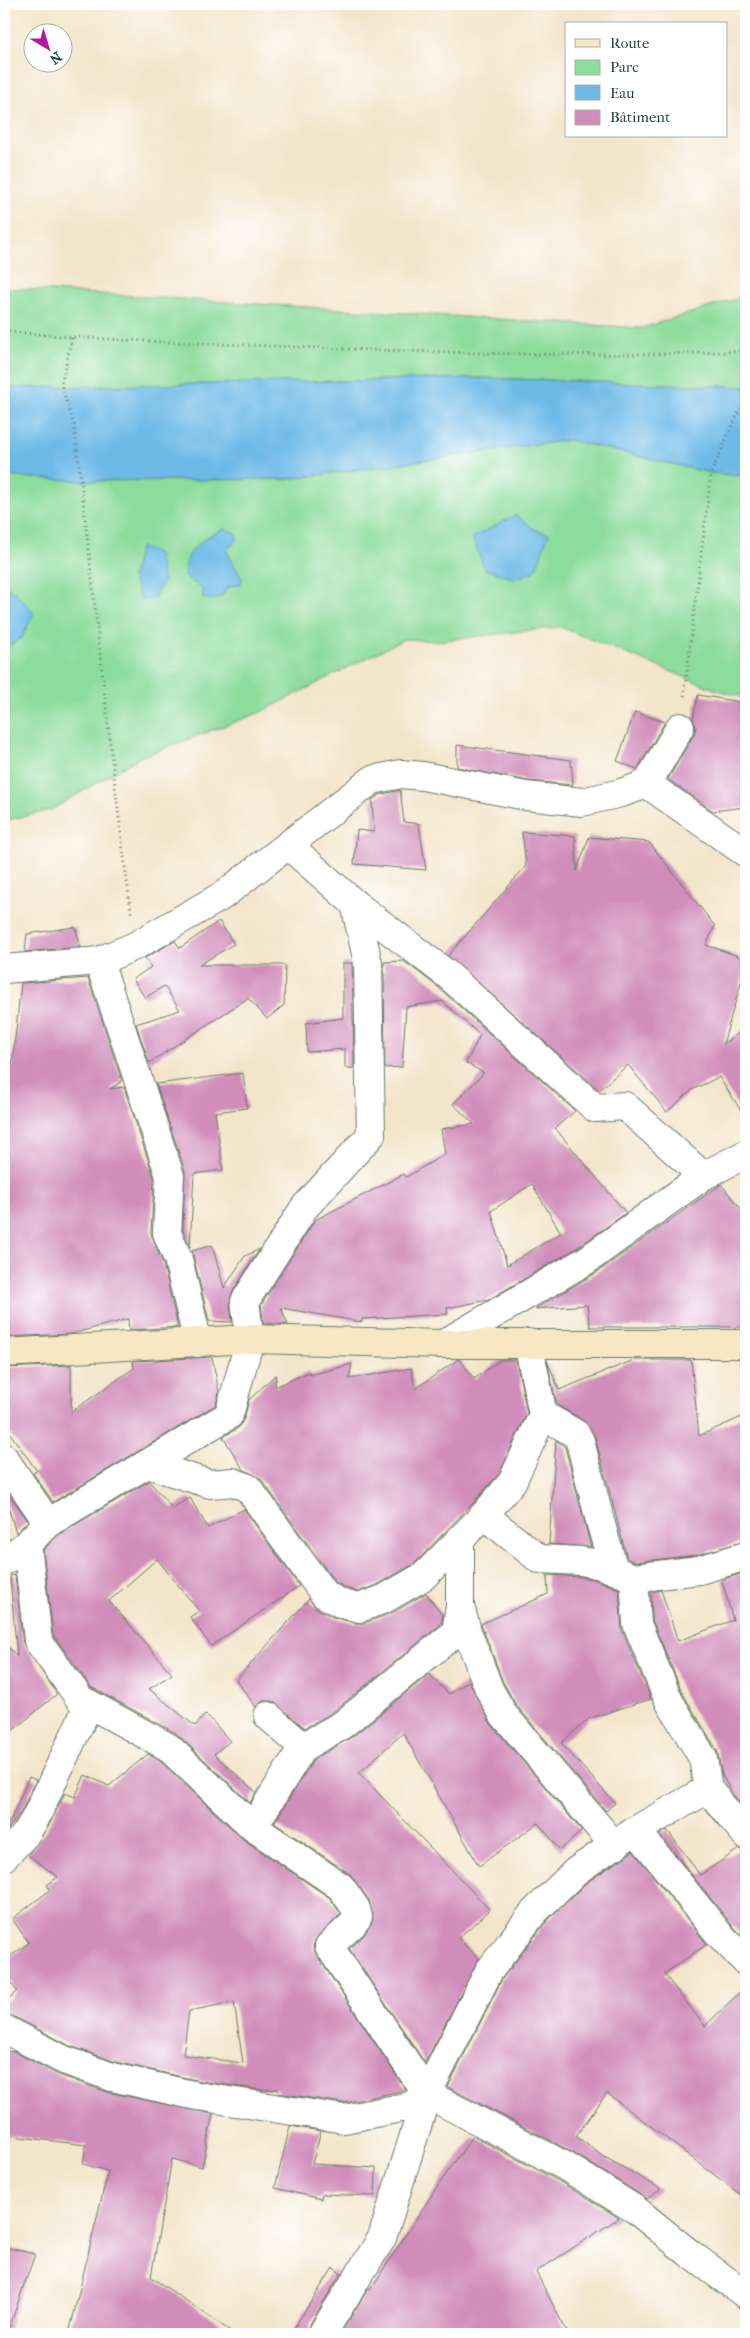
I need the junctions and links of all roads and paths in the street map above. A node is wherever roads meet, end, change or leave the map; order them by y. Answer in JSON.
{"nodes":[{"id":1,"x":4,"y":331,"type":"edge"},
{"id":2,"x":72,"y":338,"type":"junction"},
{"id":3,"x":746,"y":351,"type":"edge"},
{"id":4,"x":746,"y":401,"type":"edge"},
{"id":5,"x":680,"y":727,"type":"joint"},
{"id":6,"x":647,"y":784,"type":"junction"},
{"id":7,"x":288,"y":845,"type":"junction"},
{"id":8,"x":746,"y":854,"type":"edge"},
{"id":9,"x":355,"y":904,"type":"junction"},
{"id":10,"x":135,"y":946,"type":"junction"},
{"id":11,"x":99,"y":961,"type":"junction"},
{"id":12,"x":4,"y":969,"type":"edge"},
{"id":13,"x":746,"y":1154,"type":"edge"},
{"id":14,"x":703,"y":1176,"type":"junction"},
{"id":15,"x":250,"y":1339,"type":"junction"},
{"id":16,"x":198,"y":1343,"type":"junction"},
{"id":17,"x":444,"y":1344,"type":"junction"},
{"id":18,"x":528,"y":1344,"type":"junction"},
{"id":19,"x":741,"y":1348,"type":"edge"},
{"id":20,"x":4,"y":1353,"type":"edge"},
{"id":21,"x":543,"y":1415,"type":"junction"},
{"id":22,"x":4,"y":1458,"type":"edge"},
{"id":23,"x":147,"y":1464,"type":"junction"},
{"id":24,"x":484,"y":1515,"type":"junction"},
{"id":25,"x":48,"y":1523,"type":"junction"},
{"id":26,"x":460,"y":1539,"type":"junction"},
{"id":27,"x":27,"y":1544,"type":"junction"},
{"id":28,"x":746,"y":1556,"type":"edge"},
{"id":29,"x":4,"y":1561,"type":"edge"},
{"id":30,"x":624,"y":1574,"type":"junction"},
{"id":31,"x":460,"y":1606,"type":"junction"},
{"id":32,"x":89,"y":1704,"type":"junction"},
{"id":33,"x":268,"y":1716,"type":"dead end"},
{"id":34,"x":303,"y":1747,"type":"junction"},
{"id":35,"x":708,"y":1789,"type":"junction"},
{"id":36,"x":253,"y":1827,"type":"junction"},
{"id":37,"x":636,"y":1830,"type":"junction"},
{"id":38,"x":746,"y":1835,"type":"edge"},
{"id":39,"x":615,"y":1846,"type":"junction"},
{"id":40,"x":4,"y":1856,"type":"edge"},
{"id":41,"x":746,"y":1962,"type":"edge"},
{"id":42,"x":4,"y":2030,"type":"edge"},
{"id":43,"x":427,"y":2094,"type":"junction"},
{"id":44,"x":746,"y":2295,"type":"edge"},
{"id":45,"x":322,"y":2334,"type":"edge"}],
"edges":[{"from":1,"to":2,"type":"path"},
{"from":2,"to":3,"type":"path"},
{"from":2,"to":10,"type":"path"},
{"from":4,"to":5,"type":"path"},
{"from":5,"to":6,"type":"street"},
{"from":6,"to":7,"type":"street"},
{"from":6,"to":8,"type":"street"},
{"from":7,"to":9,"type":"street"},
{"from":7,"to":10,"type":"street"},
{"from":9,"to":14,"type":"street"},
{"from":9,"to":15,"type":"street"},
{"from":10,"to":11,"type":"street"},
{"from":11,"to":12,"type":"street"},
{"from":11,"to":16,"type":"street"},
{"from":13,"to":14,"type":"street"},
{"from":14,"to":17,"type":"street"},
{"from":15,"to":16,"type":"street"},
{"from":15,"to":17,"type":"street"},
{"from":15,"to":23,"type":"street"},
{"from":16,"to":20,"type":"street"},
{"from":17,"to":18,"type":"street"},
{"from":18,"to":19,"type":"street"},
{"from":18,"to":21,"type":"street"},
{"from":21,"to":24,"type":"street"},
{"from":21,"to":30,"type":"street"},
{"from":22,"to":25,"type":"street"},
{"from":23,"to":25,"type":"street"},
{"from":23,"to":26,"type":"street"},
{"from":24,"to":26,"type":"street"},
{"from":24,"to":30,"type":"street"},
{"from":25,"to":27,"type":"street"},
{"from":26,"to":31,"type":"street"},
{"from":27,"to":29,"type":"street"},
{"from":27,"to":32,"type":"street"},
{"from":28,"to":30,"type":"street"},
{"from":30,"to":35,"type":"street"},
{"from":31,"to":34,"type":"street"},
{"from":31,"to":39,"type":"street"},
{"from":32,"to":36,"type":"street"},
{"from":32,"to":40,"type":"street"},
{"from":33,"to":34,"type":"street"},
{"from":34,"to":36,"type":"street"},
{"from":35,"to":37,"type":"street"},
{"from":35,"to":38,"type":"street"},
{"from":36,"to":43,"type":"street"},
{"from":37,"to":39,"type":"street"},
{"from":37,"to":41,"type":"street"},
{"from":39,"to":43,"type":"street"},
{"from":42,"to":43,"type":"street"},
{"from":43,"to":44,"type":"street"},
{"from":43,"to":45,"type":"street"}]}
